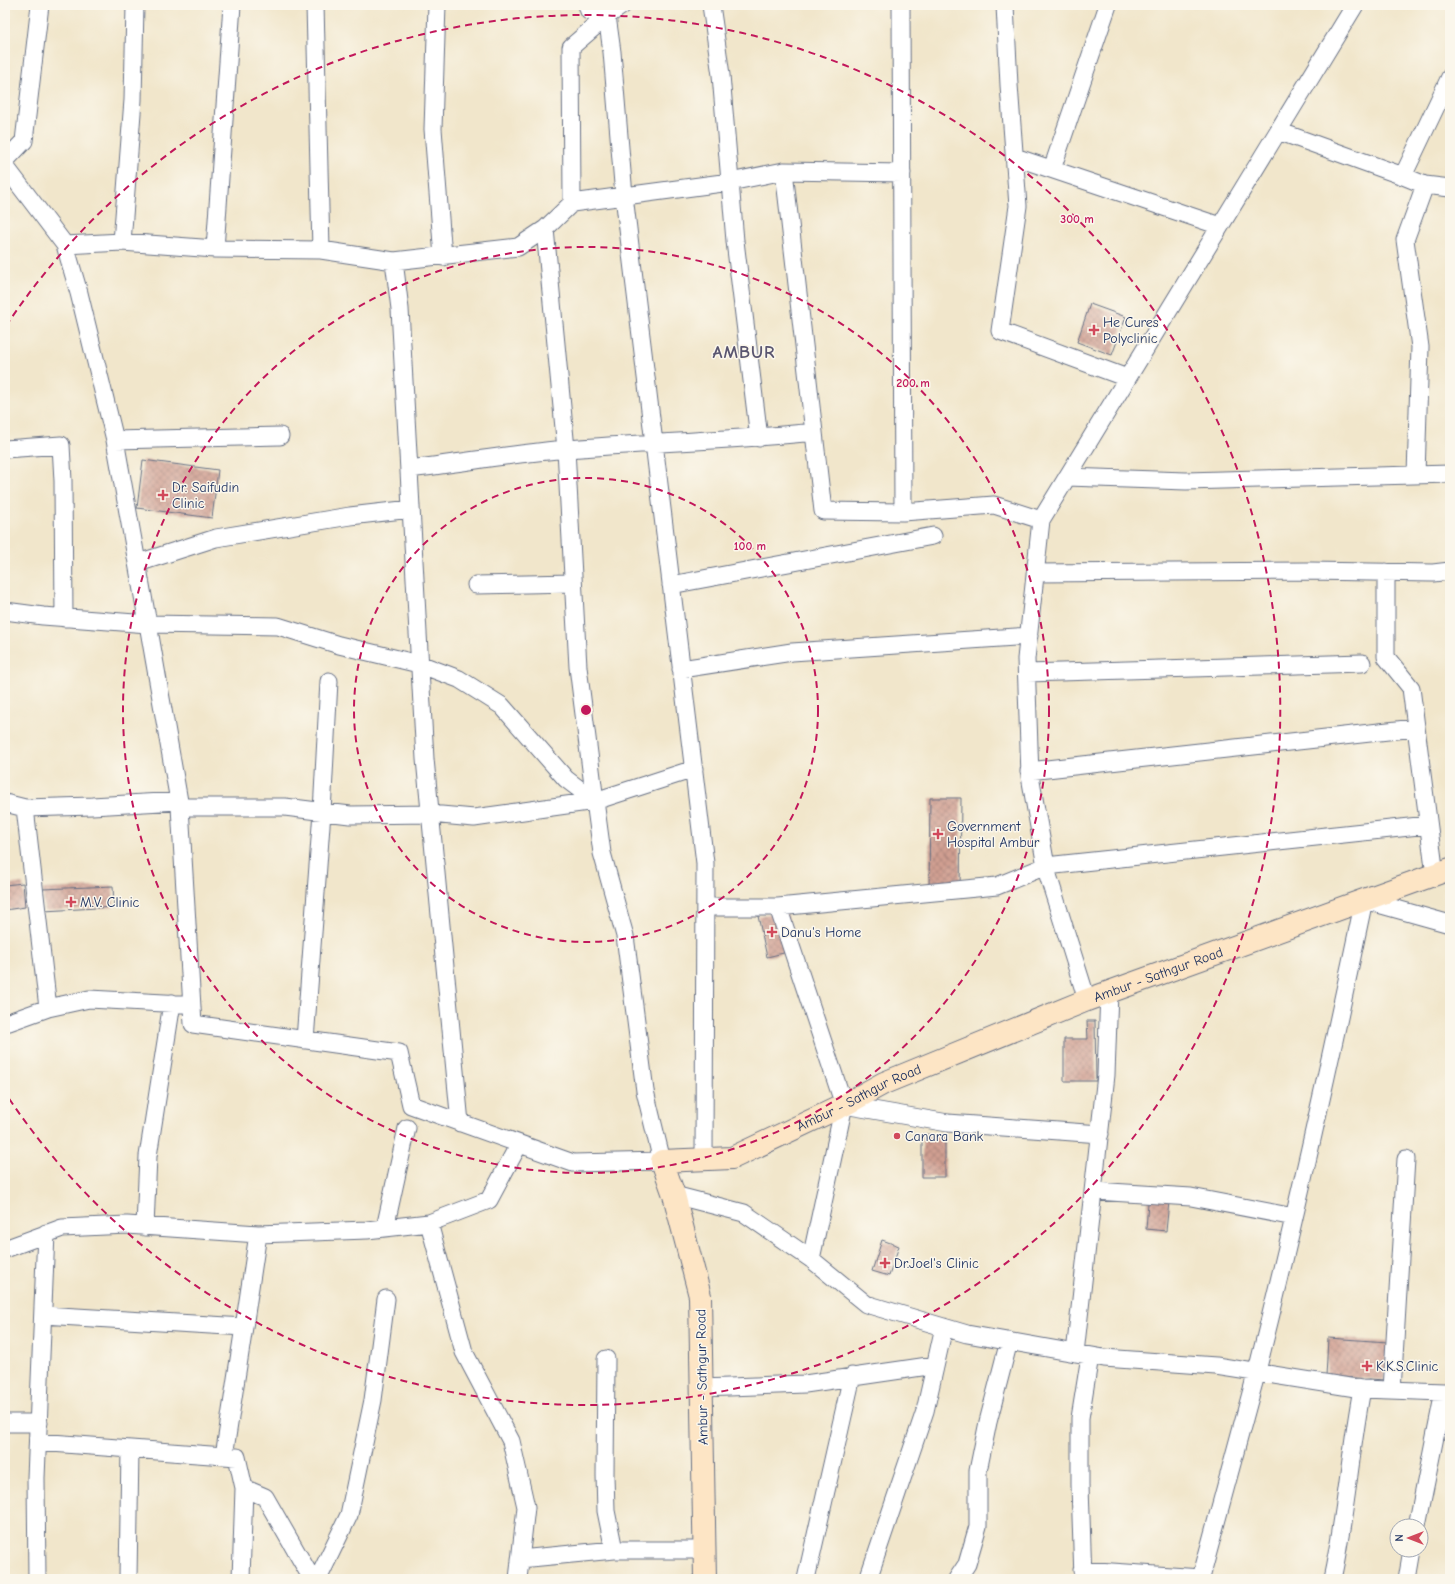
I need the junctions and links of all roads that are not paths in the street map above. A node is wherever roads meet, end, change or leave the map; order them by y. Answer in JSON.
{"nodes":[{"id":1,"x":40,"y":5,"type":"edge"},
{"id":2,"x":135,"y":5,"type":"edge"},
{"id":3,"x":232,"y":5,"type":"edge"},
{"id":4,"x":315,"y":5,"type":"edge"},
{"id":5,"x":436,"y":5,"type":"edge"},
{"id":6,"x":587,"y":5,"type":"edge"},
{"id":7,"x":623,"y":5,"type":"edge"},
{"id":8,"x":712,"y":5,"type":"edge"},
{"id":9,"x":901,"y":5,"type":"edge"},
{"id":10,"x":1005,"y":5,"type":"edge"},
{"id":11,"x":1108,"y":5,"type":"edge"},
{"id":12,"x":1355,"y":5,"type":"edge"},
{"id":13,"x":607,"y":16,"type":"junction"},
{"id":14,"x":1450,"y":77,"type":"edge"},
{"id":15,"x":1278,"y":131,"type":"junction"},
{"id":16,"x":1014,"y":157,"type":"junction"},
{"id":17,"x":5,"y":161,"type":"edge"},
{"id":18,"x":5,"y":166,"type":"edge"},
{"id":19,"x":1052,"y":169,"type":"junction"},
{"id":20,"x":784,"y":171,"type":"junction"},
{"id":21,"x":902,"y":173,"type":"junction"},
{"id":22,"x":1403,"y":176,"type":"junction"},
{"id":23,"x":730,"y":182,"type":"junction"},
{"id":24,"x":1425,"y":185,"type":"junction"},
{"id":25,"x":1450,"y":188,"type":"edge"},
{"id":26,"x":624,"y":196,"type":"junction"},
{"id":27,"x":572,"y":203,"type":"junction"},
{"id":28,"x":1220,"y":226,"type":"junction"},
{"id":29,"x":545,"y":229,"type":"junction"},
{"id":30,"x":122,"y":242,"type":"junction"},
{"id":31,"x":65,"y":245,"type":"junction"},
{"id":32,"x":214,"y":249,"type":"junction"},
{"id":33,"x":321,"y":250,"type":"junction"},
{"id":34,"x":443,"y":257,"type":"junction"},
{"id":35,"x":394,"y":261,"type":"junction"},
{"id":36,"x":1127,"y":378,"type":"junction"},
{"id":37,"x":814,"y":432,"type":"junction"},
{"id":38,"x":280,"y":436,"type":"dead end"},
{"id":39,"x":759,"y":438,"type":"junction"},
{"id":40,"x":115,"y":440,"type":"junction"},
{"id":41,"x":653,"y":442,"type":"junction"},
{"id":42,"x":6,"y":445,"type":"edge"},
{"id":43,"x":566,"y":449,"type":"junction"},
{"id":44,"x":409,"y":470,"type":"junction"},
{"id":45,"x":1450,"y":474,"type":"edge"},
{"id":46,"x":1416,"y":475,"type":"junction"},
{"id":47,"x":1067,"y":477,"type":"junction"},
{"id":48,"x":411,"y":509,"type":"junction"},
{"id":49,"x":903,"y":512,"type":"junction"},
{"id":50,"x":1041,"y":520,"type":"junction"},
{"id":51,"x":933,"y":536,"type":"dead end"},
{"id":52,"x":138,"y":563,"type":"junction"},
{"id":53,"x":1450,"y":571,"type":"edge"},
{"id":54,"x":1386,"y":572,"type":"junction"},
{"id":55,"x":1035,"y":573,"type":"junction"},
{"id":56,"x":573,"y":583,"type":"junction"},
{"id":57,"x":476,"y":585,"type":"dead end"},
{"id":58,"x":671,"y":585,"type":"junction"},
{"id":59,"x":5,"y":611,"type":"edge"},
{"id":60,"x":64,"y":618,"type":"junction"},
{"id":61,"x":148,"y":624,"type":"junction"},
{"id":62,"x":1029,"y":636,"type":"junction"},
{"id":63,"x":1362,"y":663,"type":"dead end"},
{"id":64,"x":419,"y":664,"type":"junction"},
{"id":65,"x":681,"y":669,"type":"junction"},
{"id":66,"x":1027,"y":673,"type":"junction"},
{"id":67,"x":329,"y":681,"type":"dead end"},
{"id":68,"x":1415,"y":728,"type":"junction"},
{"id":69,"x":694,"y":769,"type":"junction"},
{"id":70,"x":1029,"y":771,"type":"junction"},
{"id":71,"x":595,"y":800,"type":"junction"},
{"id":72,"x":5,"y":803,"type":"edge"},
{"id":73,"x":180,"y":804,"type":"junction"},
{"id":74,"x":25,"y":808,"type":"junction"},
{"id":75,"x":322,"y":812,"type":"junction"},
{"id":76,"x":430,"y":814,"type":"junction"},
{"id":77,"x":1428,"y":825,"type":"junction"},
{"id":78,"x":1046,"y":866,"type":"junction"},
{"id":79,"x":1443,"y":872,"type":"edge"},
{"id":80,"x":1364,"y":900,"type":"junction"},
{"id":81,"x":705,"y":907,"type":"junction"},
{"id":82,"x":778,"y":907,"type":"junction"},
{"id":83,"x":1450,"y":924,"type":"edge"},
{"id":84,"x":1109,"y":992,"type":"junction"},
{"id":85,"x":1087,"y":1000,"type":"junction"},
{"id":86,"x":172,"y":1003,"type":"junction"},
{"id":87,"x":192,"y":1004,"type":"junction"},
{"id":88,"x":48,"y":1008,"type":"junction"},
{"id":89,"x":5,"y":1022,"type":"edge"},
{"id":90,"x":304,"y":1040,"type":"junction"},
{"id":91,"x":844,"y":1105,"type":"junction"},
{"id":92,"x":460,"y":1122,"type":"junction"},
{"id":93,"x":406,"y":1128,"type":"dead end"},
{"id":94,"x":1100,"y":1134,"type":"junction"},
{"id":95,"x":519,"y":1144,"type":"junction"},
{"id":96,"x":1406,"y":1159,"type":"dead end"},
{"id":97,"x":704,"y":1160,"type":"junction"},
{"id":98,"x":662,"y":1161,"type":"junction"},
{"id":99,"x":1094,"y":1191,"type":"junction"},
{"id":100,"x":674,"y":1196,"type":"junction"},
{"id":101,"x":1294,"y":1217,"type":"junction"},
{"id":102,"x":429,"y":1223,"type":"junction"},
{"id":103,"x":145,"y":1227,"type":"junction"},
{"id":104,"x":385,"y":1228,"type":"junction"},
{"id":105,"x":46,"y":1233,"type":"junction"},
{"id":106,"x":258,"y":1234,"type":"junction"},
{"id":107,"x":5,"y":1249,"type":"edge"},
{"id":108,"x":811,"y":1259,"type":"junction"},
{"id":109,"x":386,"y":1299,"type":"dead end"},
{"id":110,"x":43,"y":1315,"type":"junction"},
{"id":111,"x":244,"y":1327,"type":"junction"},
{"id":112,"x":944,"y":1327,"type":"junction"},
{"id":113,"x":1009,"y":1341,"type":"junction"},
{"id":114,"x":1083,"y":1355,"type":"junction"},
{"id":115,"x":606,"y":1359,"type":"dead end"},
{"id":116,"x":935,"y":1365,"type":"junction"},
{"id":117,"x":1256,"y":1372,"type":"junction"},
{"id":118,"x":852,"y":1376,"type":"junction"},
{"id":119,"x":702,"y":1388,"type":"junction"},
{"id":120,"x":1362,"y":1389,"type":"junction"},
{"id":121,"x":1392,"y":1390,"type":"junction"},
{"id":122,"x":1447,"y":1392,"type":"edge"},
{"id":123,"x":5,"y":1423,"type":"edge"},
{"id":124,"x":39,"y":1423,"type":"junction"},
{"id":125,"x":38,"y":1442,"type":"junction"},
{"id":126,"x":130,"y":1448,"type":"junction"},
{"id":127,"x":224,"y":1456,"type":"junction"},
{"id":128,"x":244,"y":1488,"type":"junction"},
{"id":129,"x":1419,"y":1518,"type":"edge"},
{"id":130,"x":614,"y":1550,"type":"junction"},
{"id":131,"x":705,"y":1550,"type":"junction"},
{"id":132,"x":1411,"y":1558,"type":"edge"},
{"id":133,"x":520,"y":1559,"type":"junction"},
{"id":134,"x":1083,"y":1574,"type":"edge"},
{"id":135,"x":37,"y":1579,"type":"edge"},
{"id":136,"x":128,"y":1579,"type":"edge"},
{"id":137,"x":241,"y":1579,"type":"edge"},
{"id":138,"x":312,"y":1579,"type":"edge"},
{"id":139,"x":318,"y":1579,"type":"edge"},
{"id":140,"x":518,"y":1579,"type":"edge"},
{"id":141,"x":705,"y":1579,"type":"edge"},
{"id":142,"x":806,"y":1579,"type":"edge"},
{"id":143,"x":868,"y":1579,"type":"edge"},
{"id":144,"x":957,"y":1579,"type":"edge"},
{"id":145,"x":1332,"y":1579,"type":"edge"},
{"id":146,"x":1407,"y":1579,"type":"edge"}],
"edges":[{"from":1,"to":17,"type":"street"},
{"from":2,"to":30,"type":"street"},
{"from":3,"to":32,"type":"street"},
{"from":4,"to":33,"type":"street"},
{"from":5,"to":34,"type":"street"},
{"from":6,"to":13,"type":"street"},
{"from":7,"to":13,"type":"street"},
{"from":8,"to":23,"type":"street"},
{"from":9,"to":21,"type":"street"},
{"from":10,"to":16,"type":"street"},
{"from":11,"to":19,"type":"street"},
{"from":12,"to":15,"type":"street"},
{"from":13,"to":26,"type":"street"},
{"from":13,"to":27,"type":"street"},
{"from":14,"to":22,"type":"street"},
{"from":15,"to":22,"type":"street"},
{"from":15,"to":28,"type":"street"},
{"from":16,"to":19,"type":"street"},
{"from":16,"to":36,"type":"street"},
{"from":18,"to":31,"type":"street"},
{"from":19,"to":28,"type":"street"},
{"from":20,"to":21,"type":"street"},
{"from":20,"to":23,"type":"street"},
{"from":20,"to":37,"type":"street"},
{"from":21,"to":49,"type":"street"},
{"from":22,"to":24,"type":"street"},
{"from":23,"to":26,"type":"street"},
{"from":23,"to":39,"type":"street"},
{"from":24,"to":25,"type":"street"},
{"from":24,"to":46,"type":"street"},
{"from":26,"to":27,"type":"street"},
{"from":26,"to":41,"type":"street"},
{"from":27,"to":29,"type":"street"},
{"from":28,"to":36,"type":"street"},
{"from":29,"to":34,"type":"street"},
{"from":29,"to":43,"type":"street"},
{"from":30,"to":31,"type":"street"},
{"from":30,"to":32,"type":"street"},
{"from":31,"to":40,"type":"street"},
{"from":32,"to":33,"type":"street"},
{"from":33,"to":35,"type":"street"},
{"from":34,"to":35,"type":"street"},
{"from":35,"to":44,"type":"street"},
{"from":36,"to":47,"type":"street"},
{"from":37,"to":39,"type":"street"},
{"from":37,"to":49,"type":"street"},
{"from":38,"to":40,"type":"street"},
{"from":39,"to":41,"type":"street"},
{"from":40,"to":52,"type":"street"},
{"from":41,"to":43,"type":"street"},
{"from":41,"to":58,"type":"street"},
{"from":42,"to":60,"type":"street"},
{"from":43,"to":44,"type":"street"},
{"from":43,"to":56,"type":"street"},
{"from":44,"to":48,"type":"street"},
{"from":45,"to":46,"type":"street"},
{"from":46,"to":47,"type":"street"},
{"from":47,"to":50,"type":"street"},
{"from":48,"to":52,"type":"street"},
{"from":48,"to":64,"type":"street"},
{"from":49,"to":50,"type":"street"},
{"from":50,"to":55,"type":"street"},
{"from":51,"to":58,"type":"street"},
{"from":52,"to":61,"type":"street"},
{"from":53,"to":54,"type":"street"},
{"from":54,"to":55,"type":"street"},
{"from":54,"to":68,"type":"street"},
{"from":55,"to":62,"type":"street"},
{"from":56,"to":57,"type":"street"},
{"from":56,"to":71,"type":"street"},
{"from":58,"to":65,"type":"street"},
{"from":59,"to":60,"type":"street"},
{"from":60,"to":61,"type":"street"},
{"from":61,"to":64,"type":"street"},
{"from":61,"to":73,"type":"street"},
{"from":62,"to":65,"type":"street"},
{"from":62,"to":66,"type":"street"},
{"from":63,"to":66,"type":"street"},
{"from":64,"to":71,"type":"street"},
{"from":64,"to":76,"type":"street"},
{"from":65,"to":69,"type":"street"},
{"from":66,"to":70,"type":"street"},
{"from":67,"to":75,"type":"street"},
{"from":68,"to":70,"type":"street"},
{"from":68,"to":77,"type":"street"},
{"from":69,"to":71,"type":"street"},
{"from":69,"to":81,"type":"street"},
{"from":70,"to":78,"type":"street"},
{"from":71,"to":76,"type":"street"},
{"from":71,"to":98,"type":"street"},
{"from":72,"to":74,"type":"street"},
{"from":73,"to":74,"type":"street"},
{"from":73,"to":75,"type":"street"},
{"from":73,"to":87,"type":"street"},
{"from":74,"to":88,"type":"street"},
{"from":75,"to":76,"type":"street"},
{"from":75,"to":90,"type":"street"},
{"from":76,"to":92,"type":"street"},
{"from":77,"to":78,"type":"street"},
{"from":77,"to":79,"type":"street"},
{"from":78,"to":82,"type":"street"},
{"from":78,"to":85,"type":"street"},
{"from":79,"to":80,"type":"main road","name":"Ambur - Sathgur Road"},
{"from":80,"to":83,"type":"street"},
{"from":80,"to":84,"type":"main road","name":"Ambur - Sathgur Road"},
{"from":80,"to":101,"type":"street"},
{"from":81,"to":82,"type":"street"},
{"from":81,"to":97,"type":"street"},
{"from":82,"to":91,"type":"street"},
{"from":84,"to":85,"type":"main road","name":"Ambur - Sathgur Road"},
{"from":84,"to":94,"type":"street"},
{"from":85,"to":91,"type":"main road","name":"Ambur - Sathgur Road"},
{"from":86,"to":87,"type":"street"},
{"from":86,"to":88,"type":"street"},
{"from":86,"to":103,"type":"street"},
{"from":87,"to":90,"type":"street"},
{"from":88,"to":89,"type":"street"},
{"from":90,"to":92,"type":"street"},
{"from":91,"to":94,"type":"street"},
{"from":91,"to":97,"type":"main road","name":"Ambur - Sathgur Road"},
{"from":91,"to":108,"type":"street"},
{"from":92,"to":95,"type":"street"},
{"from":93,"to":104,"type":"street"},
{"from":94,"to":99,"type":"street"},
{"from":95,"to":98,"type":"street"},
{"from":95,"to":102,"type":"street"},
{"from":96,"to":121,"type":"street"},
{"from":97,"to":98,"type":"main road","name":"Ambur - Sathgur Road"},
{"from":98,"to":100,"type":"main road","name":"Ambur - Sathgur Road"},
{"from":99,"to":101,"type":"street"},
{"from":99,"to":114,"type":"street"},
{"from":100,"to":108,"type":"street"},
{"from":100,"to":119,"type":"main road","name":"Ambur - Sathgur Road"},
{"from":101,"to":117,"type":"street"},
{"from":102,"to":104,"type":"street"},
{"from":102,"to":133,"type":"street"},
{"from":103,"to":105,"type":"street"},
{"from":103,"to":106,"type":"street"},
{"from":104,"to":106,"type":"street"},
{"from":105,"to":107,"type":"street"},
{"from":105,"to":110,"type":"street"},
{"from":106,"to":111,"type":"street"},
{"from":108,"to":112,"type":"street"},
{"from":109,"to":139,"type":"street"},
{"from":110,"to":111,"type":"street"},
{"from":110,"to":124,"type":"street"},
{"from":111,"to":127,"type":"street"},
{"from":112,"to":113,"type":"street"},
{"from":112,"to":116,"type":"street"},
{"from":113,"to":114,"type":"street"},
{"from":113,"to":144,"type":"street"},
{"from":114,"to":117,"type":"street"},
{"from":114,"to":134,"type":"street"},
{"from":115,"to":130,"type":"street"},
{"from":116,"to":118,"type":"street"},
{"from":116,"to":143,"type":"street"},
{"from":117,"to":120,"type":"street"},
{"from":117,"to":134,"type":"street"},
{"from":118,"to":119,"type":"street"},
{"from":118,"to":142,"type":"street"},
{"from":119,"to":131,"type":"main road","name":"Ambur - Sathgur Road"},
{"from":120,"to":121,"type":"street"},
{"from":120,"to":145,"type":"street"},
{"from":121,"to":122,"type":"street"},
{"from":122,"to":129,"type":"street"},
{"from":123,"to":124,"type":"street"},
{"from":124,"to":125,"type":"street"},
{"from":125,"to":126,"type":"street"},
{"from":125,"to":135,"type":"street"},
{"from":126,"to":127,"type":"street"},
{"from":126,"to":136,"type":"street"},
{"from":127,"to":128,"type":"street"},
{"from":128,"to":137,"type":"street"},
{"from":128,"to":138,"type":"street"},
{"from":130,"to":131,"type":"street"},
{"from":130,"to":133,"type":"street"},
{"from":131,"to":141,"type":"main road","name":"Ambur - Sathgur Road"},
{"from":132,"to":146,"type":"street"},
{"from":133,"to":140,"type":"street"}]}
